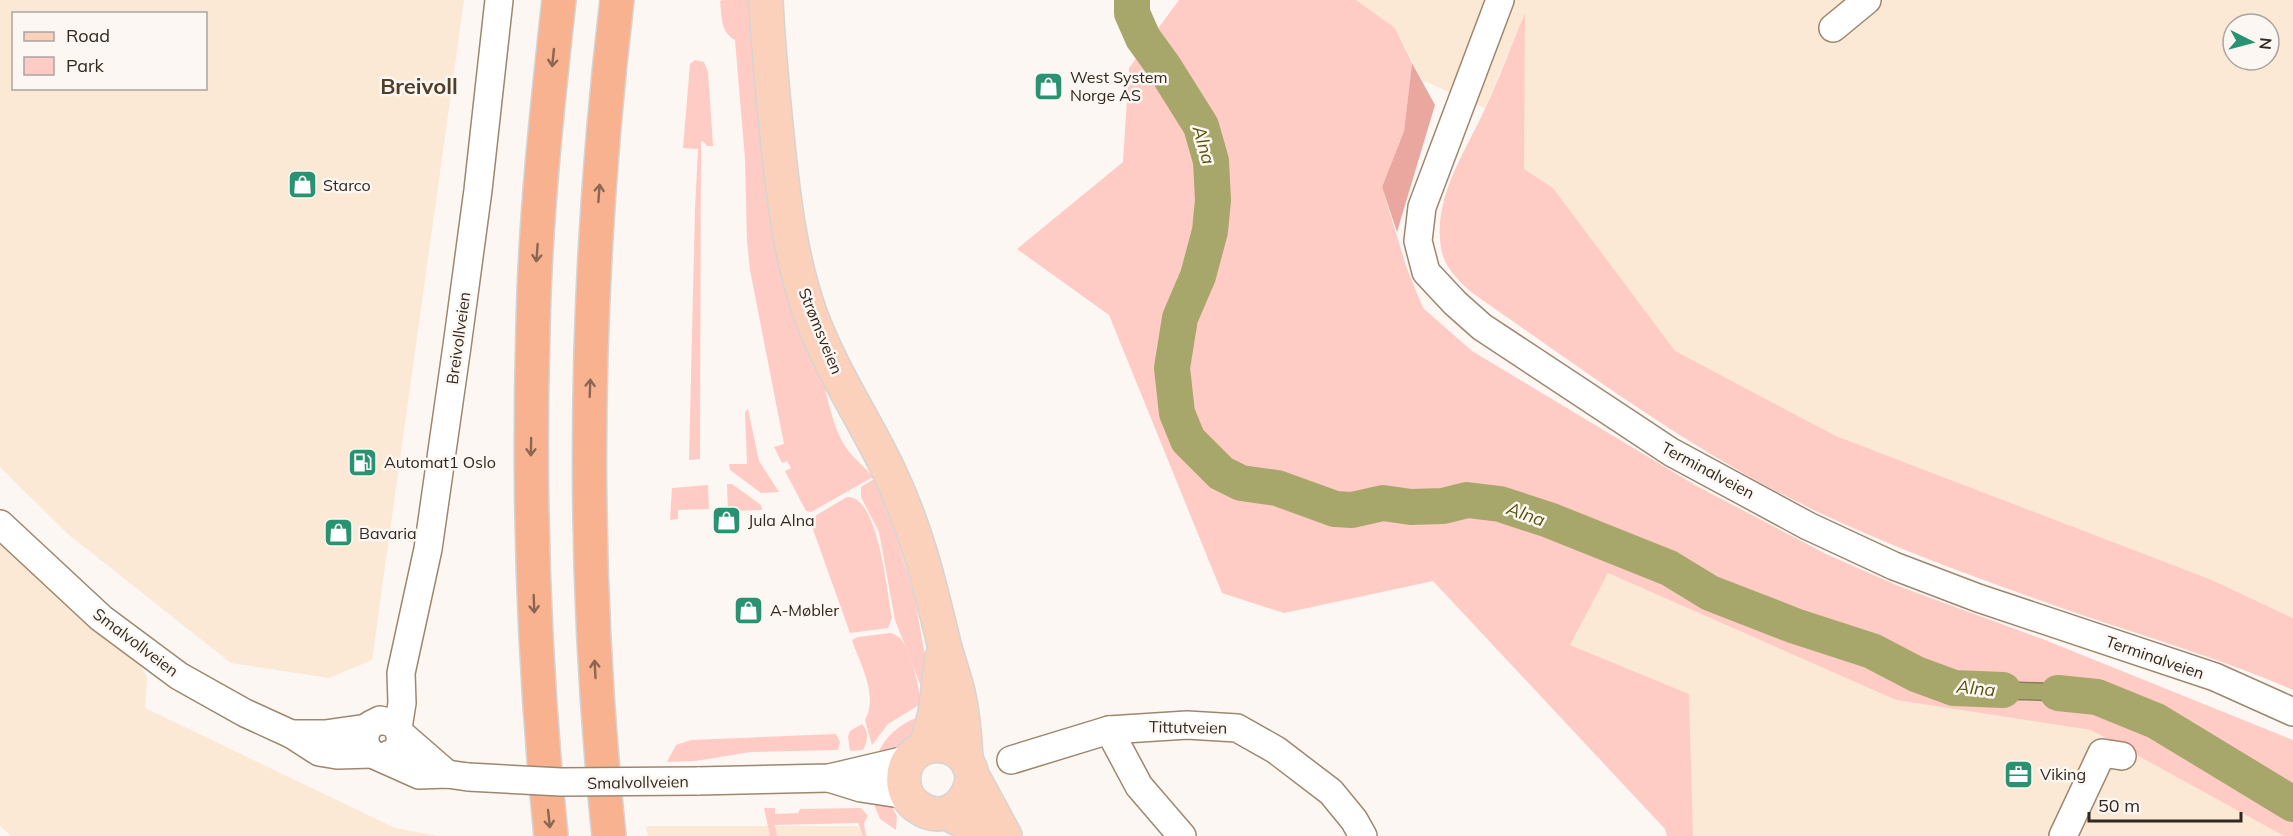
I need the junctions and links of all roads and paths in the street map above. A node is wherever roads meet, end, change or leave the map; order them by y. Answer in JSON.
{"nodes":[{"id":1,"x":499,"y":0,"type":"edge"},
{"id":2,"x":559,"y":0,"type":"edge"},
{"id":3,"x":616,"y":0,"type":"edge"},
{"id":4,"x":766,"y":0,"type":"edge"},
{"id":5,"x":1500,"y":0,"type":"edge"},
{"id":6,"x":1867,"y":0,"type":"edge"},
{"id":7,"x":1833,"y":28,"type":"dead end"},
{"id":8,"x":0,"y":524,"type":"edge"},
{"id":9,"x":944,"y":643,"type":"junction"},
{"id":10,"x":2293,"y":712,"type":"edge"},
{"id":11,"x":1109,"y":730,"type":"junction"},
{"id":12,"x":382,"y":737,"type":"junction"},
{"id":13,"x":918,"y":753,"type":"junction"},
{"id":14,"x":2122,"y":756,"type":"dead end"},
{"id":15,"x":1011,"y":760,"type":"dead end"},
{"id":16,"x":969,"y":767,"type":"junction"},
{"id":17,"x":829,"y":778,"type":"junction"},
{"id":18,"x":603,"y":784,"type":"junction"},
{"id":19,"x":907,"y":795,"type":"junction"},
{"id":20,"x":947,"y":813,"type":"junction"},
{"id":21,"x":551,"y":836,"type":"edge"},
{"id":22,"x":609,"y":836,"type":"edge"},
{"id":23,"x":623,"y":836,"type":"edge"},
{"id":24,"x":981,"y":836,"type":"edge"},
{"id":25,"x":1005,"y":836,"type":"edge"},
{"id":26,"x":1182,"y":836,"type":"edge"},
{"id":27,"x":1364,"y":836,"type":"edge"},
{"id":28,"x":2063,"y":836,"type":"edge"}],
"edges":[{"from":1,"to":12,"type":"street","name":"Breivollveien"},
{"from":2,"to":21,"type":"highway","one_way":true},
{"from":18,"to":3,"type":"highway","one_way":true},
{"from":4,"to":9,"type":"main road","name":"Strømsveien"},
{"from":5,"to":10,"type":"street","name":"Terminalveien"},
{"from":6,"to":7,"type":"street"},
{"from":8,"to":12,"type":"street","name":"Smalvollveien"},
{"from":9,"to":13,"type":"main road","name":"Strømsveien"},
{"from":9,"to":16,"type":"main road","name":"Strømsveien"},
{"from":11,"to":15,"type":"street","name":"Tittutveien"},
{"from":11,"to":26,"type":"street"},
{"from":11,"to":27,"type":"street","name":"Tittutveien"},
{"from":12,"to":17,"type":"street","name":"Smalvollveien","bridge":true},
{"from":13,"to":16,"type":"main road"},
{"from":13,"to":17,"type":"street","name":"Smalvollveien"},
{"from":13,"to":19,"type":"main road"},
{"from":14,"to":28,"type":"street"},
{"from":16,"to":20,"type":"main road"},
{"from":16,"to":25,"type":"main road","name":"Strømsveien"},
{"from":17,"to":19,"type":"street","name":"Smalvollveien"},
{"from":18,"to":22,"type":"highway"},
{"from":18,"to":23,"type":"highway"},
{"from":19,"to":20,"type":"main road"},
{"from":20,"to":24,"type":"main road"}]}
